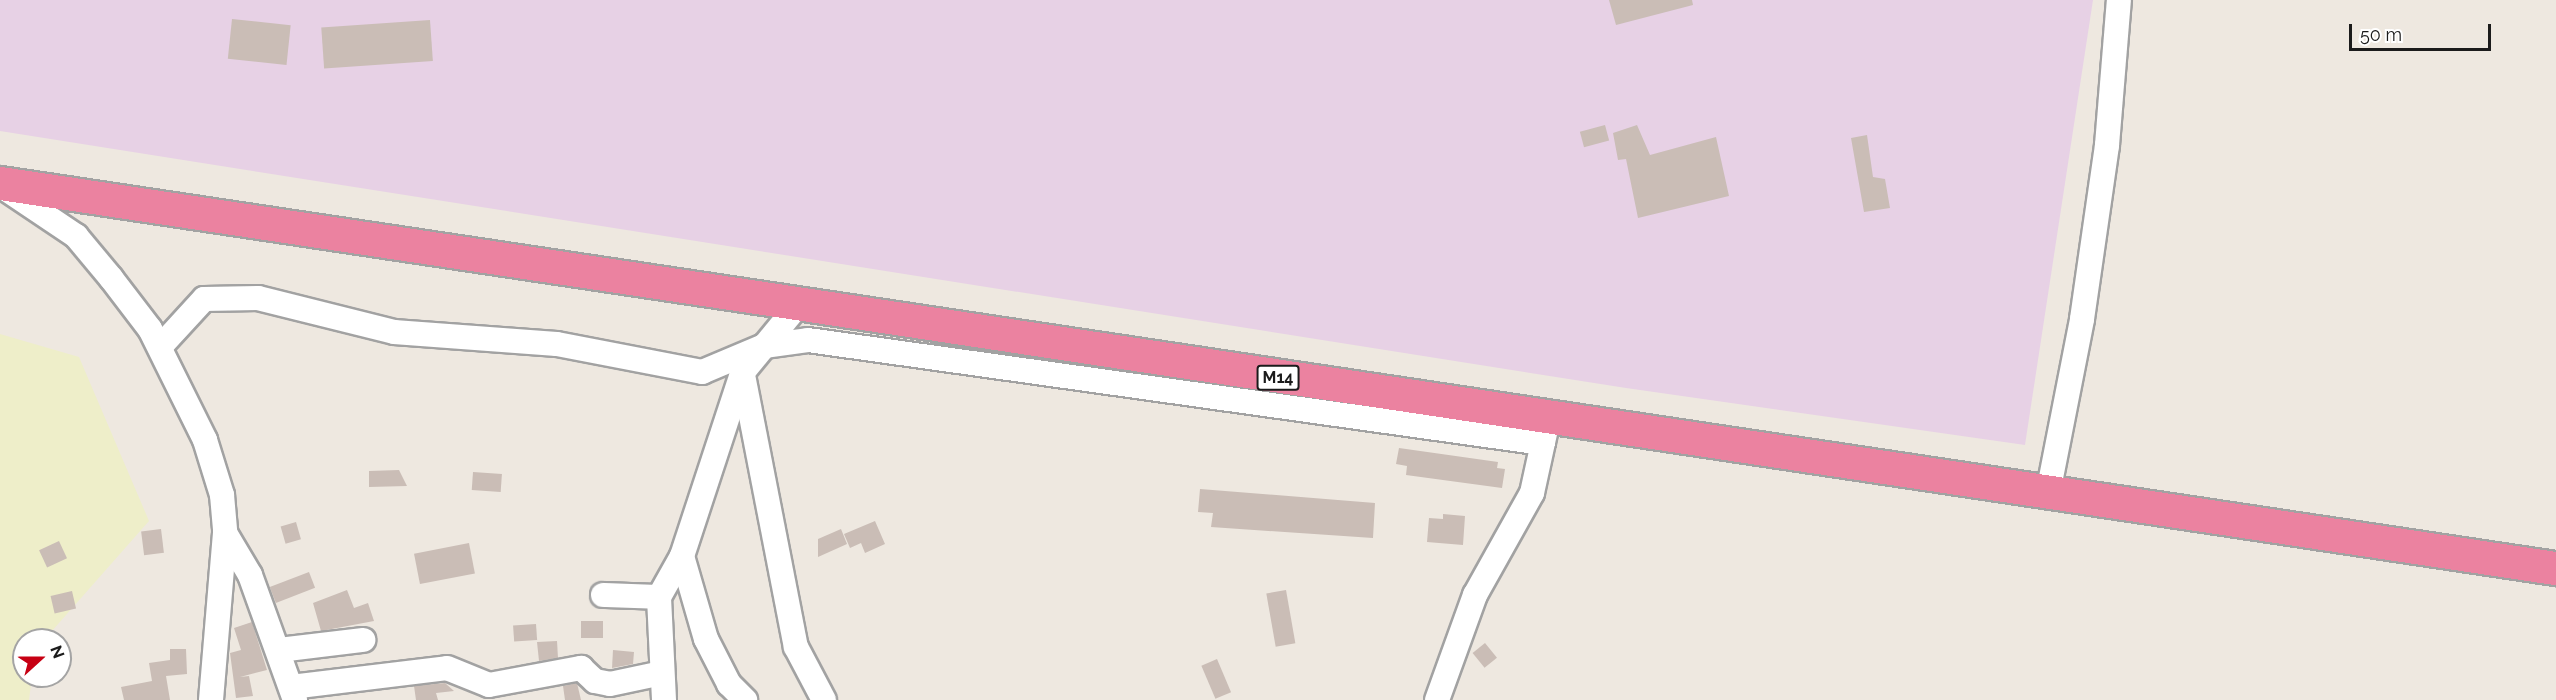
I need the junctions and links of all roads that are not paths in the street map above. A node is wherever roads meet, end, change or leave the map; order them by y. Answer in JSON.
{"nodes":[{"id":1,"x":2119,"y":0,"type":"edge"},
{"id":2,"x":0,"y":184,"type":"edge"},
{"id":3,"x":798,"y":305,"type":"junction"},
{"id":4,"x":764,"y":346,"type":"junction"},
{"id":5,"x":160,"y":347,"type":"junction"},
{"id":6,"x":742,"y":373,"type":"junction"},
{"id":7,"x":1546,"y":430,"type":"junction"},
{"id":8,"x":2048,"y":493,"type":"junction"},
{"id":9,"x":225,"y":533,"type":"junction"},
{"id":10,"x":682,"y":556,"type":"junction"},
{"id":11,"x":2556,"y":568,"type":"edge"},
{"id":12,"x":603,"y":596,"type":"dead end"},
{"id":13,"x":659,"y":597,"type":"junction"},
{"id":14,"x":363,"y":639,"type":"dead end"},
{"id":15,"x":279,"y":650,"type":"junction"},
{"id":16,"x":662,"y":673,"type":"junction"},
{"id":17,"x":293,"y":693,"type":"edge"},
{"id":18,"x":211,"y":700,"type":"edge"},
{"id":19,"x":664,"y":700,"type":"edge"},
{"id":20,"x":745,"y":700,"type":"edge"},
{"id":21,"x":824,"y":700,"type":"edge"},
{"id":22,"x":1437,"y":700,"type":"edge"}],
"edges":[{"from":1,"to":8,"type":"street"},
{"from":2,"to":3,"type":"highway","number":"M14"},
{"from":2,"to":5,"type":"street"},
{"from":3,"to":4,"type":"street"},
{"from":3,"to":7,"type":"highway","number":"M14"},
{"from":4,"to":5,"type":"street"},
{"from":4,"to":6,"type":"street"},
{"from":4,"to":7,"type":"street"},
{"from":5,"to":9,"type":"street"},
{"from":6,"to":10,"type":"street"},
{"from":6,"to":21,"type":"street"},
{"from":7,"to":8,"type":"highway","number":"M14"},
{"from":7,"to":22,"type":"street"},
{"from":8,"to":11,"type":"highway","number":"M14"},
{"from":9,"to":15,"type":"street"},
{"from":9,"to":18,"type":"street"},
{"from":10,"to":13,"type":"street"},
{"from":10,"to":20,"type":"street"},
{"from":12,"to":13,"type":"street"},
{"from":13,"to":16,"type":"street"},
{"from":14,"to":15,"type":"street"},
{"from":15,"to":17,"type":"street"},
{"from":16,"to":17,"type":"street"},
{"from":16,"to":19,"type":"street"}]}
